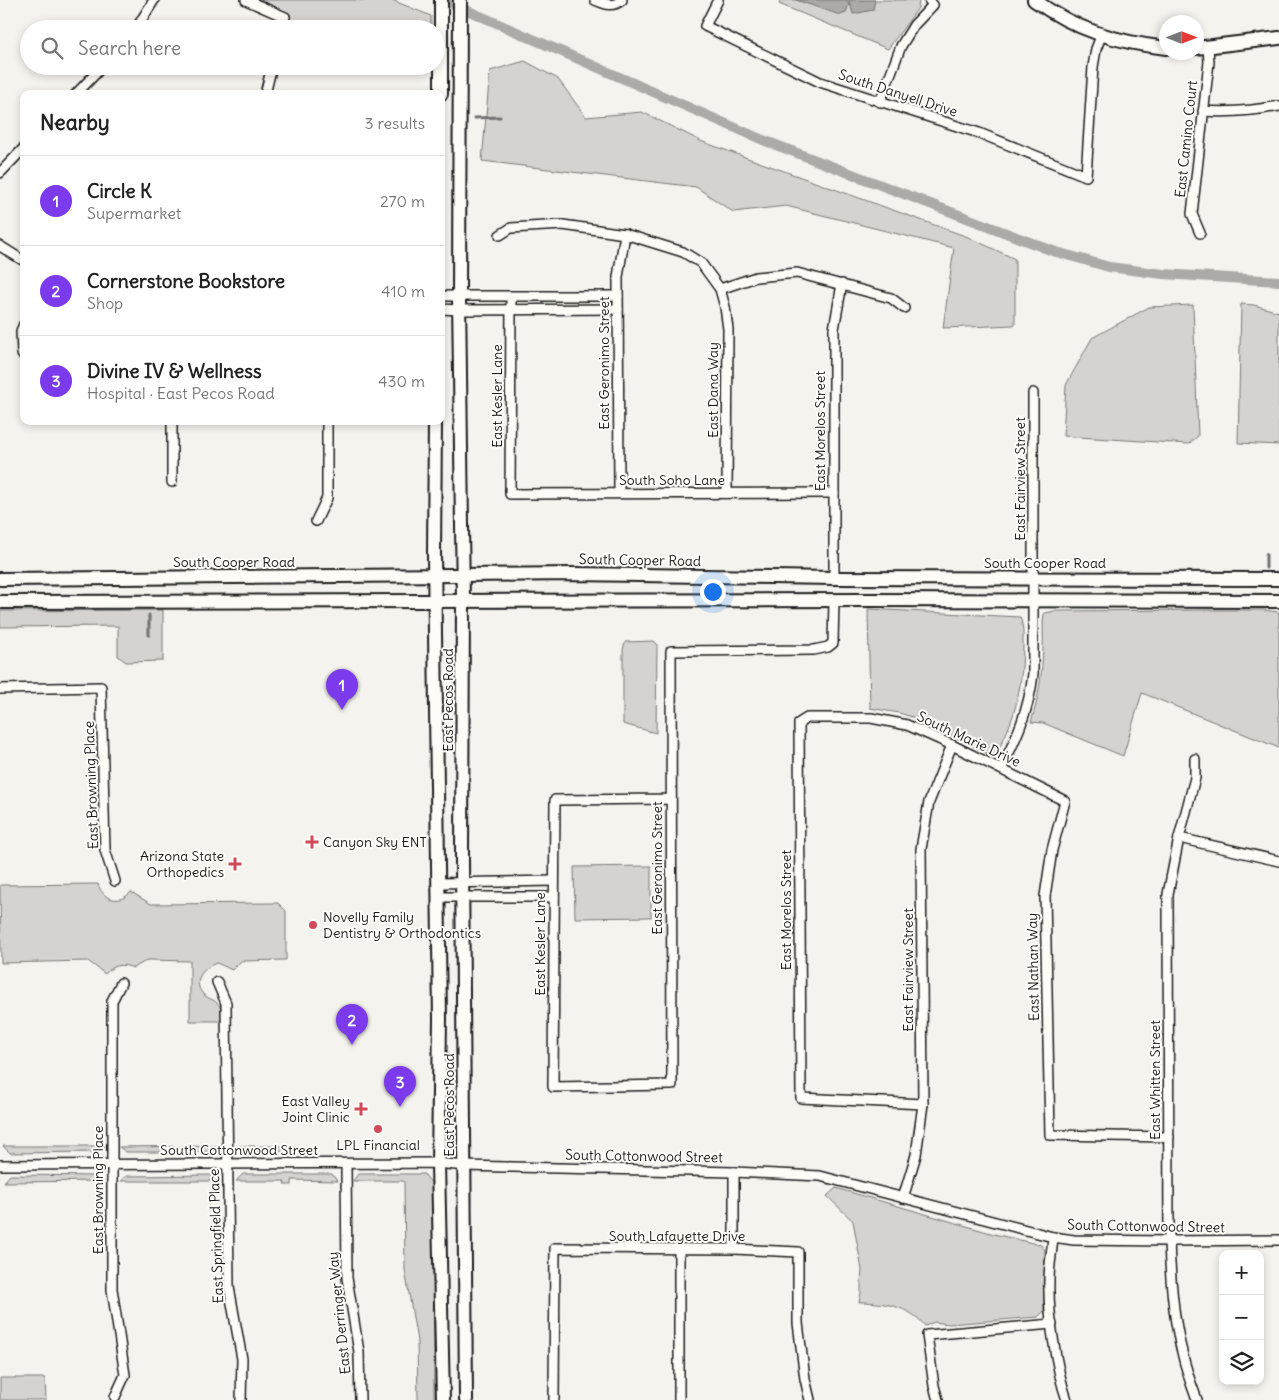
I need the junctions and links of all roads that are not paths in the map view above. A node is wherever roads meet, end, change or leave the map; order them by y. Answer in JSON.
{"nodes":[{"id":1,"x":154,"y":0,"type":"edge"},
{"id":2,"x":246,"y":0,"type":"edge"},
{"id":3,"x":460,"y":0,"type":"edge"},
{"id":4,"x":595,"y":0,"type":"edge"},
{"id":5,"x":718,"y":0,"type":"edge"},
{"id":6,"x":1034,"y":0,"type":"edge"},
{"id":7,"x":619,"y":2,"type":"edge"},
{"id":8,"x":931,"y":2,"type":"edge"},
{"id":9,"x":441,"y":5,"type":"edge"},
{"id":10,"x":142,"y":20,"type":"edge"},
{"id":11,"x":284,"y":20,"type":"edge"},
{"id":12,"x":441,"y":20,"type":"edge"},
{"id":13,"x":1101,"y":36,"type":"junction"},
{"id":14,"x":1279,"y":38,"type":"edge"},
{"id":15,"x":1159,"y":47,"type":"edge"},
{"id":16,"x":1204,"y":47,"type":"edge"},
{"id":17,"x":1204,"y":51,"type":"edge"},
{"id":18,"x":94,"y":75,"type":"edge"},
{"id":19,"x":270,"y":75,"type":"edge"},
{"id":20,"x":441,"y":75,"type":"edge"},
{"id":21,"x":80,"y":90,"type":"edge"},
{"id":22,"x":267,"y":90,"type":"edge"},
{"id":23,"x":441,"y":90,"type":"edge"},
{"id":24,"x":880,"y":102,"type":"junction"},
{"id":25,"x":1279,"y":106,"type":"edge"},
{"id":26,"x":1203,"y":110,"type":"junction"},
{"id":27,"x":20,"y":152,"type":"edge"},
{"id":28,"x":0,"y":173,"type":"edge"},
{"id":29,"x":1200,"y":233,"type":"dead end"},
{"id":30,"x":625,"y":234,"type":"junction"},
{"id":31,"x":500,"y":236,"type":"dead end"},
{"id":32,"x":0,"y":246,"type":"edge"},
{"id":33,"x":20,"y":258,"type":"edge"},
{"id":34,"x":842,"y":284,"type":"junction"},
{"id":35,"x":720,"y":289,"type":"junction"},
{"id":36,"x":445,"y":296,"type":"edge"},
{"id":37,"x":618,"y":296,"type":"junction"},
{"id":38,"x":459,"y":297,"type":"junction"},
{"id":39,"x":511,"y":297,"type":"junction"},
{"id":40,"x":618,"y":308,"type":"junction"},
{"id":41,"x":904,"y":308,"type":"dead end"},
{"id":42,"x":445,"y":309,"type":"edge"},
{"id":43,"x":459,"y":310,"type":"junction"},
{"id":44,"x":510,"y":310,"type":"junction"},
{"id":45,"x":1033,"y":394,"type":"dead end"},
{"id":46,"x":172,"y":425,"type":"edge"},
{"id":47,"x":327,"y":425,"type":"edge"},
{"id":48,"x":435,"y":425,"type":"edge"},
{"id":49,"x":172,"y":482,"type":"dead end"},
{"id":50,"x":727,"y":493,"type":"junction"},
{"id":51,"x":834,"y":493,"type":"junction"},
{"id":52,"x":510,"y":494,"type":"joint"},
{"id":53,"x":619,"y":494,"type":"junction"},
{"id":54,"x":316,"y":521,"type":"dead end"},
{"id":55,"x":435,"y":575,"type":"junction"},
{"id":56,"x":463,"y":575,"type":"junction"},
{"id":57,"x":834,"y":578,"type":"junction"},
{"id":58,"x":1034,"y":578,"type":"junction"},
{"id":59,"x":0,"y":579,"type":"edge"},
{"id":60,"x":1279,"y":579,"type":"edge"},
{"id":61,"x":1034,"y":600,"type":"junction"},
{"id":62,"x":435,"y":601,"type":"junction"},
{"id":63,"x":463,"y":601,"type":"junction"},
{"id":64,"x":834,"y":601,"type":"junction"},
{"id":65,"x":1279,"y":601,"type":"edge"},
{"id":66,"x":0,"y":602,"type":"edge"},
{"id":67,"x":0,"y":689,"type":"edge"},
{"id":68,"x":799,"y":723,"type":"joint"},
{"id":69,"x":952,"y":745,"type":"junction"},
{"id":70,"x":1195,"y":759,"type":"dead end"},
{"id":71,"x":1001,"y":769,"type":"junction"},
{"id":72,"x":671,"y":799,"type":"junction"},
{"id":73,"x":1065,"y":801,"type":"joint"},
{"id":74,"x":1179,"y":838,"type":"junction"},
{"id":75,"x":1279,"y":861,"type":"edge"},
{"id":76,"x":116,"y":881,"type":"dead end"},
{"id":77,"x":554,"y":881,"type":"junction"},
{"id":78,"x":462,"y":882,"type":"junction"},
{"id":79,"x":506,"y":882,"type":"junction"},
{"id":80,"x":522,"y":882,"type":"junction"},
{"id":81,"x":439,"y":883,"type":"junction"},
{"id":82,"x":439,"y":897,"type":"junction"},
{"id":83,"x":463,"y":897,"type":"junction"},
{"id":84,"x":506,"y":897,"type":"junction"},
{"id":85,"x":522,"y":897,"type":"junction"},
{"id":86,"x":554,"y":897,"type":"junction"},
{"id":87,"x":217,"y":982,"type":"dead end"},
{"id":88,"x":121,"y":983,"type":"dead end"},
{"id":89,"x":553,"y":1087,"type":"joint"},
{"id":90,"x":923,"y":1104,"type":"junction"},
{"id":91,"x":1169,"y":1137,"type":"junction"},
{"id":92,"x":227,"y":1163,"type":"junction"},
{"id":93,"x":438,"y":1163,"type":"junction"},
{"id":94,"x":0,"y":1164,"type":"edge"},
{"id":95,"x":112,"y":1164,"type":"junction"},
{"id":96,"x":346,"y":1164,"type":"junction"},
{"id":97,"x":464,"y":1166,"type":"junction"},
{"id":98,"x":734,"y":1172,"type":"junction"},
{"id":99,"x":903,"y":1198,"type":"junction"},
{"id":100,"x":1053,"y":1237,"type":"junction"},
{"id":101,"x":1279,"y":1240,"type":"edge"},
{"id":102,"x":1169,"y":1241,"type":"junction"},
{"id":103,"x":734,"y":1249,"type":"junction"},
{"id":104,"x":678,"y":1250,"type":"junction"},
{"id":105,"x":1052,"y":1324,"type":"junction"},
{"id":106,"x":115,"y":1397,"type":"dead end"},
{"id":107,"x":241,"y":1400,"type":"edge"},
{"id":108,"x":360,"y":1400,"type":"edge"},
{"id":109,"x":442,"y":1400,"type":"edge"},
{"id":110,"x":466,"y":1400,"type":"edge"},
{"id":111,"x":554,"y":1400,"type":"edge"},
{"id":112,"x":678,"y":1400,"type":"edge"},
{"id":113,"x":810,"y":1400,"type":"edge"},
{"id":114,"x":938,"y":1400,"type":"edge"},
{"id":115,"x":1067,"y":1400,"type":"edge"},
{"id":116,"x":1197,"y":1400,"type":"edge"}],
"edges":[{"from":1,"to":10,"type":"street"},
{"from":2,"to":11,"type":"street"},
{"from":3,"to":38,"type":"main road","name":"East Pecos Road"},
{"from":4,"to":7,"type":"street"},
{"from":5,"to":24,"type":"street","name":"South Danyell Drive"},
{"from":6,"to":13,"type":"main road"},
{"from":8,"to":24,"type":"street"},
{"from":9,"to":12,"type":"main road"},
{"from":13,"to":15,"type":"main road"},
{"from":13,"to":24,"type":"street","name":"South Danyell Drive"},
{"from":14,"to":16,"type":"main road"},
{"from":17,"to":26,"type":"street","name":"East Camino Court"},
{"from":18,"to":21,"type":"street"},
{"from":19,"to":22,"type":"street"},
{"from":20,"to":23,"type":"main road"},
{"from":25,"to":26,"type":"street"},
{"from":26,"to":29,"type":"street","name":"East Camino Court"},
{"from":27,"to":28,"type":"street"},
{"from":30,"to":31,"type":"street"},
{"from":30,"to":35,"type":"street"},
{"from":30,"to":37,"type":"street","name":"East Geronimo Street"},
{"from":32,"to":33,"type":"street"},
{"from":34,"to":35,"type":"street"},
{"from":34,"to":41,"type":"street"},
{"from":34,"to":51,"type":"street","name":"East Morelos Street"},
{"from":35,"to":50,"type":"street","name":"East Dana Way"},
{"from":36,"to":38,"type":"street"},
{"from":37,"to":39,"type":"street"},
{"from":37,"to":40,"type":"street","name":"East Geronimo Street"},
{"from":38,"to":39,"type":"street"},
{"from":38,"to":43,"type":"main road","name":"East Pecos Road"},
{"from":39,"to":44,"type":"street","name":"East Kesler Lane"},
{"from":40,"to":44,"type":"street"},
{"from":40,"to":53,"type":"street","name":"East Geronimo Street"},
{"from":42,"to":43,"type":"street"},
{"from":43,"to":44,"type":"street"},
{"from":43,"to":56,"type":"main road","name":"East Pecos Road"},
{"from":44,"to":52,"type":"street","name":"East Kesler Lane"},
{"from":45,"to":58,"type":"street","name":"East Fairview Street"},
{"from":46,"to":49,"type":"street"},
{"from":47,"to":54,"type":"street"},
{"from":48,"to":55,"type":"main road","name":"East Pecos Road"},
{"from":50,"to":51,"type":"street","name":"South Soho Lane"},
{"from":50,"to":53,"type":"street","name":"South Soho Lane"},
{"from":51,"to":57,"type":"street","name":"East Morelos Street"},
{"from":52,"to":53,"type":"street","name":"South Soho Lane"},
{"from":55,"to":56,"type":"main road","name":"South Cooper Road"},
{"from":55,"to":59,"type":"main road","name":"South Cooper Road"},
{"from":55,"to":62,"type":"main road","name":"East Pecos Road"},
{"from":56,"to":57,"type":"main road","name":"South Cooper Road"},
{"from":56,"to":63,"type":"main road","name":"East Pecos Road"},
{"from":57,"to":58,"type":"main road","name":"South Cooper Road"},
{"from":58,"to":60,"type":"main road","name":"South Cooper Road"},
{"from":58,"to":61,"type":"street","name":"East Fairview Street"},
{"from":61,"to":64,"type":"main road"},
{"from":61,"to":65,"type":"main road"},
{"from":61,"to":71,"type":"street","name":"East Fairview Street"},
{"from":62,"to":63,"type":"main road"},
{"from":62,"to":66,"type":"main road"},
{"from":62,"to":81,"type":"main road","name":"East Pecos Road"},
{"from":63,"to":64,"type":"main road"},
{"from":63,"to":78,"type":"main road","name":"East Pecos Road"},
{"from":64,"to":72,"type":"street","name":"East Geronimo Street"},
{"from":67,"to":76,"type":"street","name":"East Browning Place"},
{"from":68,"to":69,"type":"street","name":"South Marie Drive"},
{"from":68,"to":90,"type":"street","name":"East Morelos Street"},
{"from":69,"to":71,"type":"street","name":"South Marie Drive"},
{"from":69,"to":90,"type":"street","name":"East Fairview Street"},
{"from":70,"to":74,"type":"street","name":"East Whitten Street"},
{"from":71,"to":73,"type":"street","name":"South Marie Drive"},
{"from":72,"to":77,"type":"street","name":"East Kesler Lane"},
{"from":72,"to":89,"type":"street","name":"East Geronimo Street"},
{"from":73,"to":91,"type":"street","name":"East Nathan Way"},
{"from":74,"to":75,"type":"street"},
{"from":74,"to":91,"type":"street","name":"East Whitten Street"},
{"from":77,"to":80,"type":"street"},
{"from":77,"to":86,"type":"street","name":"East Kesler Lane"},
{"from":78,"to":79,"type":"street"},
{"from":78,"to":81,"type":"street"},
{"from":78,"to":83,"type":"main road","name":"East Pecos Road"},
{"from":79,"to":80,"type":"street"},
{"from":79,"to":84,"type":"street"},
{"from":80,"to":85,"type":"street"},
{"from":81,"to":82,"type":"main road","name":"East Pecos Road"},
{"from":82,"to":83,"type":"street"},
{"from":82,"to":93,"type":"main road","name":"East Pecos Road"},
{"from":83,"to":84,"type":"street"},
{"from":83,"to":97,"type":"main road","name":"East Pecos Road"},
{"from":84,"to":85,"type":"street"},
{"from":85,"to":86,"type":"street"},
{"from":86,"to":89,"type":"street","name":"East Kesler Lane"},
{"from":87,"to":92,"type":"street","name":"East Springfield Place"},
{"from":88,"to":95,"type":"street","name":"East Browning Place"},
{"from":90,"to":99,"type":"street","name":"East Fairview Street"},
{"from":91,"to":102,"type":"street","name":"East Whitten Street"},
{"from":92,"to":95,"type":"street","name":"South Cottonwood Street"},
{"from":92,"to":96,"type":"street","name":"South Cottonwood Street"},
{"from":92,"to":107,"type":"street","name":"East Springfield Place"},
{"from":93,"to":96,"type":"street","name":"South Cottonwood Street"},
{"from":93,"to":97,"type":"street","name":"South Cottonwood Street"},
{"from":93,"to":109,"type":"main road","name":"East Pecos Road"},
{"from":94,"to":95,"type":"street","name":"South Cottonwood Street"},
{"from":95,"to":106,"type":"street","name":"East Browning Place"},
{"from":96,"to":108,"type":"street","name":"East Derringer Way"},
{"from":97,"to":98,"type":"street","name":"South Cottonwood Street"},
{"from":97,"to":110,"type":"main road","name":"East Pecos Road"},
{"from":98,"to":99,"type":"street","name":"South Cottonwood Street"},
{"from":98,"to":103,"type":"street"},
{"from":99,"to":100,"type":"street","name":"South Cottonwood Street"},
{"from":100,"to":102,"type":"street","name":"South Cottonwood Street"},
{"from":100,"to":105,"type":"street"},
{"from":101,"to":102,"type":"street","name":"South Cottonwood Street"},
{"from":102,"to":116,"type":"street","name":"East Whitten Street"},
{"from":103,"to":104,"type":"street","name":"South Lafayette Drive"},
{"from":103,"to":113,"type":"street","name":"South Lafayette Drive"},
{"from":104,"to":111,"type":"street","name":"South Lafayette Drive"},
{"from":104,"to":112,"type":"street"},
{"from":105,"to":114,"type":"street"},
{"from":105,"to":115,"type":"street"}]}
